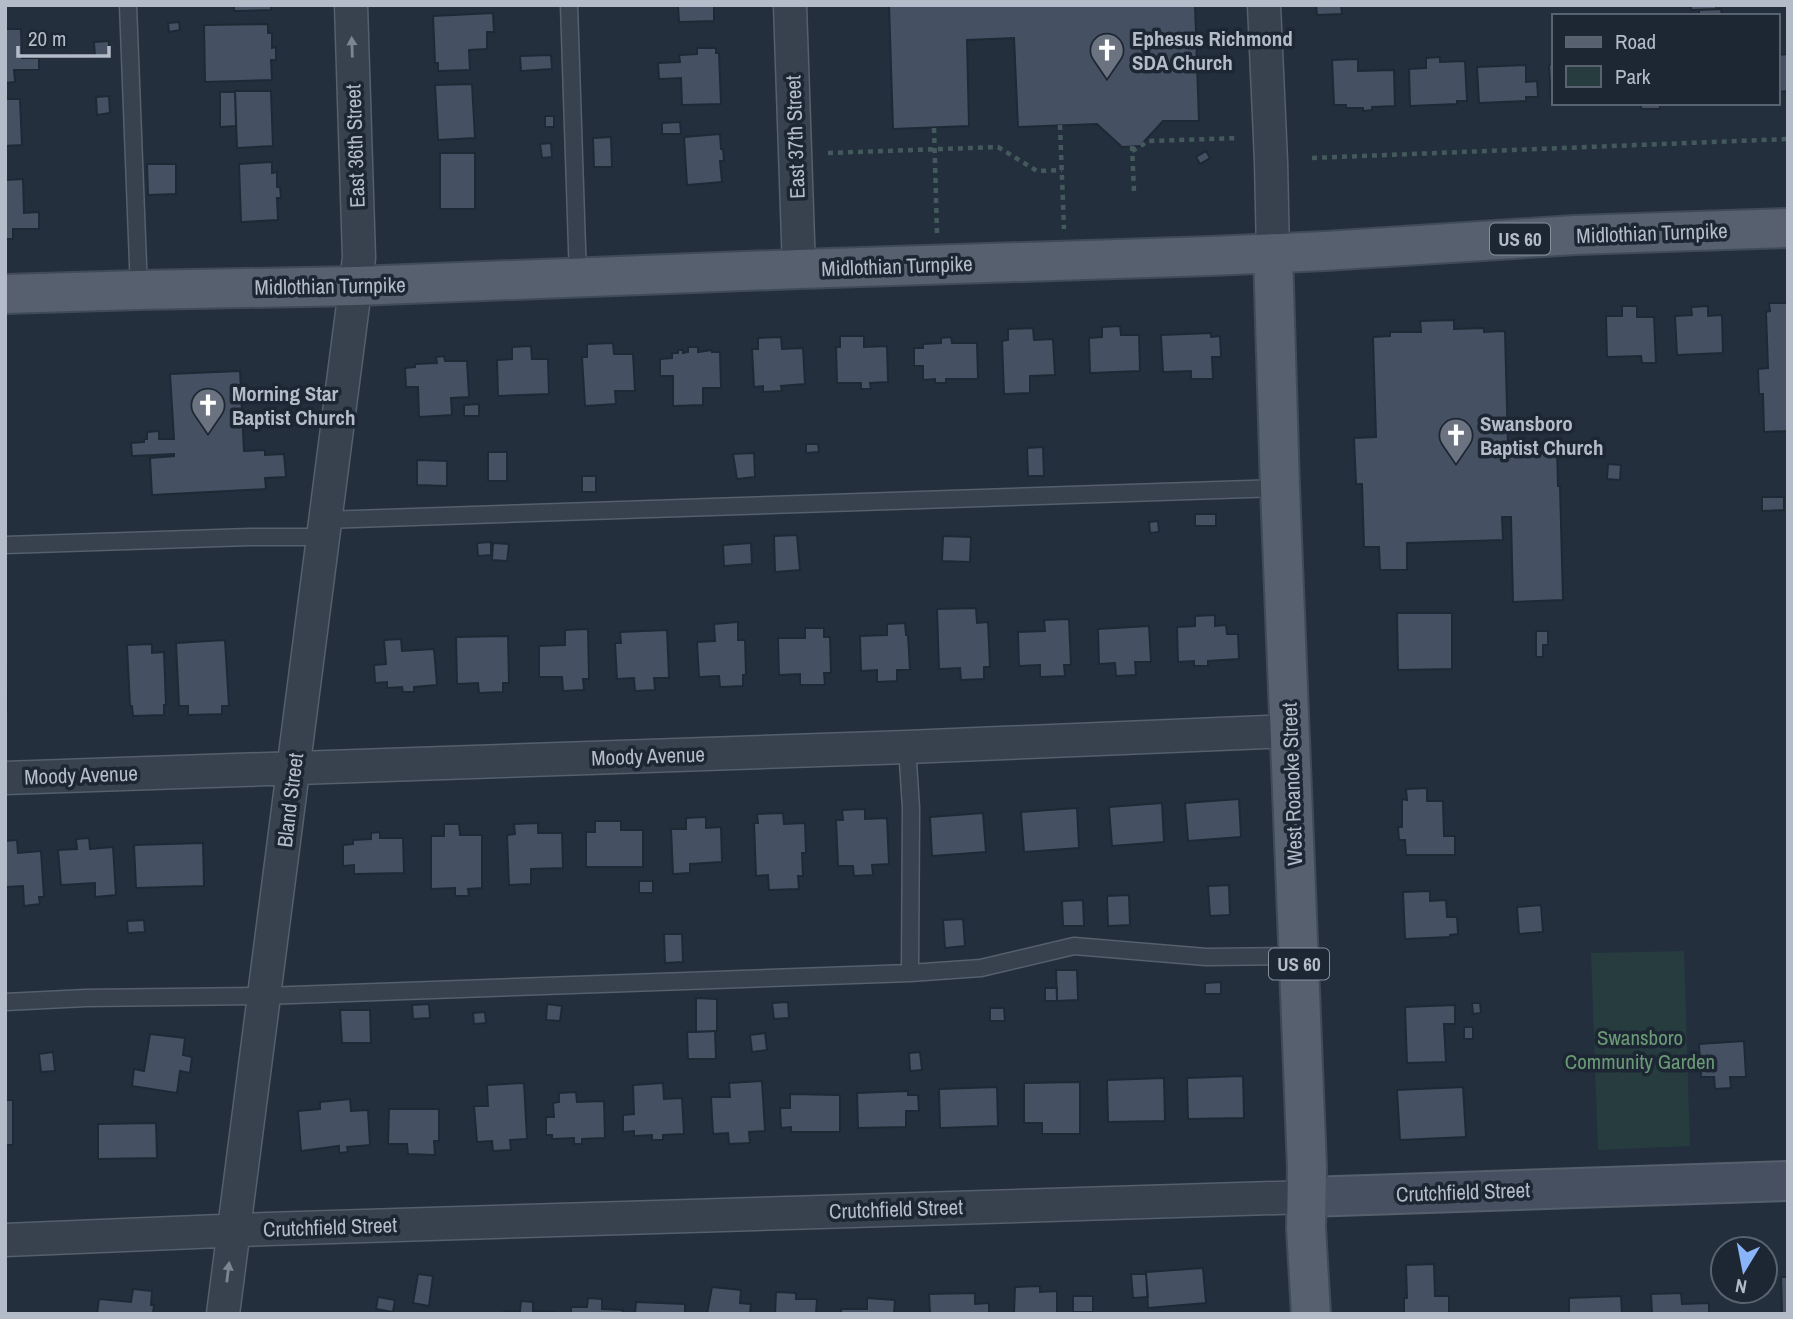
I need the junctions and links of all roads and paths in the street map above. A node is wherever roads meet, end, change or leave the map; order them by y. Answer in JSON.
{"nodes":[{"id":1,"x":128,"y":5,"type":"edge"},
{"id":2,"x":351,"y":5,"type":"edge"},
{"id":3,"x":569,"y":5,"type":"edge"},
{"id":4,"x":790,"y":5,"type":"edge"},
{"id":5,"x":1264,"y":5,"type":"edge"},
{"id":6,"x":1060,"y":125,"type":"dead end"},
{"id":7,"x":934,"y":128,"type":"dead end"},
{"id":8,"x":1239,"y":138,"type":"dead end"},
{"id":9,"x":1788,"y":139,"type":"edge"},
{"id":10,"x":934,"y":149,"type":"junction"},
{"id":11,"x":828,"y":153,"type":"dead end"},
{"id":12,"x":1312,"y":158,"type":"dead end"},
{"id":13,"x":1062,"y":170,"type":"junction"},
{"id":14,"x":1134,"y":192,"type":"dead end"},
{"id":15,"x":1788,"y":228,"type":"edge"},
{"id":16,"x":1065,"y":232,"type":"dead end"},
{"id":17,"x":937,"y":238,"type":"dead end"},
{"id":18,"x":1273,"y":253,"type":"junction"},
{"id":19,"x":799,"y":269,"type":"junction"},
{"id":20,"x":578,"y":278,"type":"junction"},
{"id":21,"x":356,"y":286,"type":"junction"},
{"id":22,"x":139,"y":290,"type":"junction"},
{"id":23,"x":5,"y":294,"type":"edge"},
{"id":24,"x":1280,"y":488,"type":"junction"},
{"id":25,"x":323,"y":529,"type":"junction"},
{"id":26,"x":5,"y":545,"type":"edge"},
{"id":27,"x":1290,"y":732,"type":"junction"},
{"id":28,"x":907,"y":747,"type":"junction"},
{"id":29,"x":294,"y":768,"type":"junction"},
{"id":30,"x":5,"y":778,"type":"edge"},
{"id":31,"x":1298,"y":956,"type":"junction"},
{"id":32,"x":910,"y":973,"type":"junction"},
{"id":33,"x":264,"y":996,"type":"junction"},
{"id":34,"x":5,"y":1002,"type":"edge"},
{"id":35,"x":1788,"y":1181,"type":"edge"},
{"id":36,"x":1307,"y":1197,"type":"junction"},
{"id":37,"x":233,"y":1231,"type":"junction"},
{"id":38,"x":5,"y":1240,"type":"edge"},
{"id":39,"x":223,"y":1314,"type":"edge"},
{"id":40,"x":1311,"y":1314,"type":"edge"}],
"edges":[{"from":1,"to":22,"type":"lane"},
{"from":21,"to":2,"type":"street","name":"East 36th Street","one_way":true},
{"from":3,"to":20,"type":"lane"},
{"from":4,"to":19,"type":"street","name":"East 37th Street"},
{"from":5,"to":18,"type":"street"},
{"from":6,"to":13,"type":"path"},
{"from":7,"to":10,"type":"path"},
{"from":8,"to":14,"type":"path"},
{"from":9,"to":12,"type":"path"},
{"from":10,"to":11,"type":"path"},
{"from":10,"to":13,"type":"path"},
{"from":10,"to":17,"type":"path"},
{"from":13,"to":16,"type":"path"},
{"from":15,"to":18,"type":"main road","name":"Midlothian Turnpike","number":"US 60"},
{"from":18,"to":19,"type":"main road","name":"Midlothian Turnpike"},
{"from":18,"to":24,"type":"main road","name":"West Roanoke Street","number":"US 60"},
{"from":19,"to":20,"type":"main road","name":"Midlothian Turnpike"},
{"from":20,"to":21,"type":"main road","name":"Midlothian Turnpike"},
{"from":21,"to":22,"type":"main road","name":"Midlothian Turnpike"},
{"from":21,"to":25,"type":"street","name":"Bland Street"},
{"from":22,"to":23,"type":"main road","name":"Midlothian Turnpike"},
{"from":24,"to":25,"type":"lane"},
{"from":24,"to":27,"type":"main road","name":"West Roanoke Street","number":"US 60"},
{"from":25,"to":26,"type":"lane"},
{"from":25,"to":29,"type":"street","name":"Bland Street"},
{"from":27,"to":28,"type":"street","name":"Moody Avenue"},
{"from":27,"to":31,"type":"main road","name":"West Roanoke Street","number":"US 60"},
{"from":28,"to":29,"type":"street","name":"Moody Avenue"},
{"from":28,"to":32,"type":"lane"},
{"from":29,"to":30,"type":"street","name":"Moody Avenue"},
{"from":29,"to":33,"type":"street","name":"Bland Street"},
{"from":31,"to":32,"type":"lane"},
{"from":31,"to":36,"type":"main road","name":"West Roanoke Street","number":"US 60"},
{"from":32,"to":33,"type":"lane"},
{"from":33,"to":34,"type":"lane"},
{"from":33,"to":37,"type":"street","name":"Bland Street"},
{"from":35,"to":36,"type":"street","name":"Crutchfield Street"},
{"from":36,"to":37,"type":"street","name":"Crutchfield Street"},
{"from":36,"to":40,"type":"main road","name":"West Roanoke Street","number":"US 60"},
{"from":37,"to":38,"type":"street","name":"Crutchfield Street"},
{"from":39,"to":37,"type":"street","name":"Bland Street","one_way":true}]}
